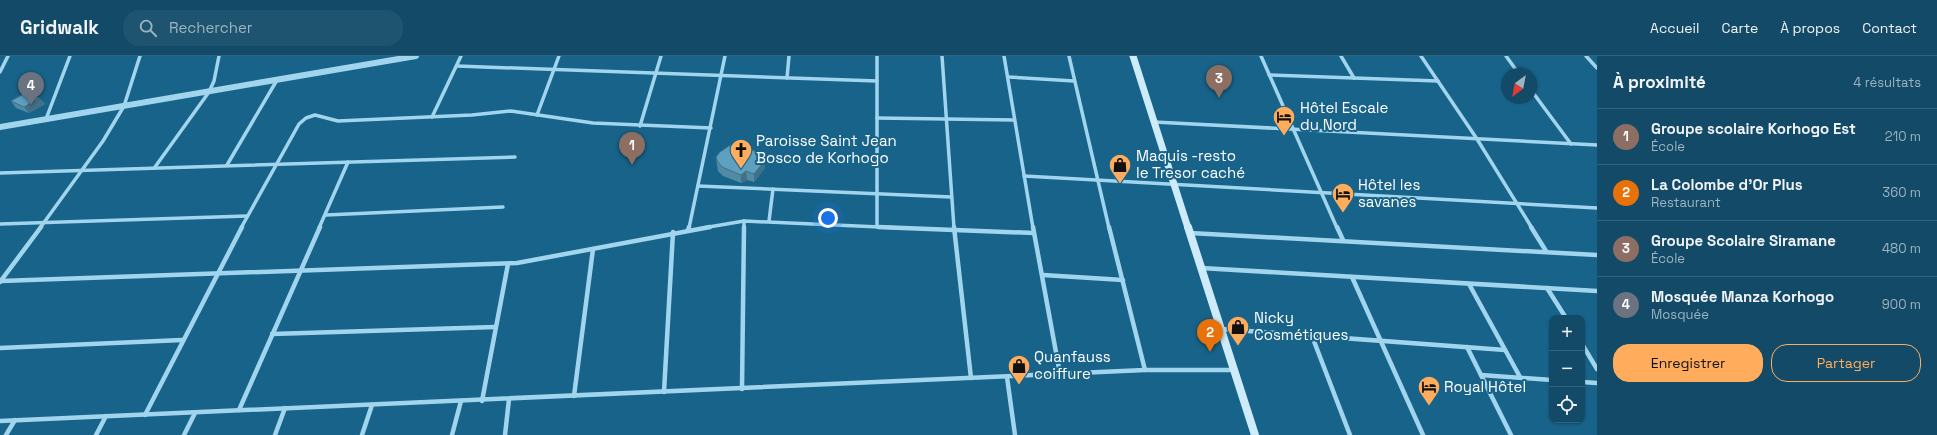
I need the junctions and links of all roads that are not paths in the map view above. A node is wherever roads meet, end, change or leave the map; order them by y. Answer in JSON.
{"nodes":[{"id":1,"x":8,"y":56,"type":"edge"},
{"id":2,"x":70,"y":56,"type":"edge"},
{"id":3,"x":140,"y":56,"type":"edge"},
{"id":4,"x":219,"y":56,"type":"edge"},
{"id":5,"x":416,"y":56,"type":"edge"},
{"id":6,"x":461,"y":56,"type":"edge"},
{"id":7,"x":559,"y":56,"type":"edge"},
{"id":8,"x":661,"y":56,"type":"edge"},
{"id":9,"x":725,"y":56,"type":"edge"},
{"id":10,"x":789,"y":56,"type":"edge"},
{"id":11,"x":877,"y":56,"type":"edge"},
{"id":12,"x":942,"y":56,"type":"edge"},
{"id":13,"x":1004,"y":56,"type":"edge"},
{"id":14,"x":1069,"y":56,"type":"edge"},
{"id":15,"x":1133,"y":56,"type":"edge"},
{"id":16,"x":1261,"y":56,"type":"edge"},
{"id":17,"x":1341,"y":56,"type":"edge"},
{"id":18,"x":1421,"y":56,"type":"edge"},
{"id":19,"x":1506,"y":56,"type":"edge"},
{"id":20,"x":1586,"y":56,"type":"edge"},
{"id":21,"x":457,"y":66,"type":"junction"},
{"id":22,"x":1515,"y":68,"type":"edge"},
{"id":23,"x":1597,"y":68,"type":"edge"},
{"id":24,"x":554,"y":70,"type":"junction"},
{"id":25,"x":0,"y":72,"type":"edge"},
{"id":26,"x":656,"y":74,"type":"junction"},
{"id":27,"x":1269,"y":75,"type":"junction"},
{"id":28,"x":721,"y":76,"type":"junction"},
{"id":29,"x":1008,"y":77,"type":"junction"},
{"id":30,"x":787,"y":78,"type":"junction"},
{"id":31,"x":1354,"y":78,"type":"junction"},
{"id":32,"x":277,"y":80,"type":"junction"},
{"id":33,"x":877,"y":81,"type":"junction"},
{"id":34,"x":1074,"y":81,"type":"junction"},
{"id":35,"x":1438,"y":81,"type":"junction"},
{"id":36,"x":209,"y":92,"type":"junction"},
{"id":37,"x":1537,"y":98,"type":"edge"},
{"id":38,"x":124,"y":106,"type":"junction"},
{"id":39,"x":537,"y":115,"type":"junction"},
{"id":40,"x":432,"y":116,"type":"junction"},
{"id":41,"x":877,"y":118,"type":"junction"},
{"id":42,"x":46,"y":119,"type":"junction"},
{"id":43,"x":946,"y":119,"type":"junction"},
{"id":44,"x":1014,"y":120,"type":"junction"},
{"id":45,"x":1154,"y":122,"type":"junction"},
{"id":46,"x":640,"y":126,"type":"junction"},
{"id":47,"x":0,"y":127,"type":"edge"},
{"id":48,"x":711,"y":128,"type":"junction"},
{"id":49,"x":1294,"y":129,"type":"junction"},
{"id":50,"x":1477,"y":139,"type":"junction"},
{"id":51,"x":1571,"y":144,"type":"junction"},
{"id":52,"x":1597,"y":145,"type":"edge"},
{"id":53,"x":516,"y":157,"type":"dead end"},
{"id":54,"x":348,"y":162,"type":"junction"},
{"id":55,"x":275,"y":164,"type":"junction"},
{"id":56,"x":227,"y":165,"type":"junction"},
{"id":57,"x":155,"y":167,"type":"junction"},
{"id":58,"x":82,"y":170,"type":"junction"},
{"id":59,"x":0,"y":173,"type":"edge"},
{"id":60,"x":1024,"y":176,"type":"junction"},
{"id":61,"x":1097,"y":179,"type":"junction"},
{"id":62,"x":1173,"y":183,"type":"junction"},
{"id":63,"x":698,"y":186,"type":"junction"},
{"id":64,"x":773,"y":189,"type":"junction"},
{"id":65,"x":1322,"y":192,"type":"junction"},
{"id":66,"x":877,"y":193,"type":"junction"},
{"id":67,"x":951,"y":197,"type":"junction"},
{"id":68,"x":1516,"y":203,"type":"junction"},
{"id":69,"x":503,"y":207,"type":"dead end"},
{"id":70,"x":1597,"y":208,"type":"edge"},
{"id":71,"x":326,"y":215,"type":"junction"},
{"id":72,"x":247,"y":216,"type":"junction"},
{"id":73,"x":744,"y":221,"type":"junction"},
{"id":74,"x":769,"y":221,"type":"junction"},
{"id":75,"x":44,"y":223,"type":"junction"},
{"id":76,"x":0,"y":224,"type":"edge"},
{"id":77,"x":877,"y":226,"type":"junction"},
{"id":78,"x":688,"y":230,"type":"junction"},
{"id":79,"x":955,"y":230,"type":"junction"},
{"id":80,"x":673,"y":232,"type":"junction"},
{"id":81,"x":1034,"y":233,"type":"junction"},
{"id":82,"x":1189,"y":233,"type":"junction"},
{"id":83,"x":1343,"y":240,"type":"junction"},
{"id":84,"x":593,"y":249,"type":"junction"},
{"id":85,"x":1546,"y":251,"type":"junction"},
{"id":86,"x":1597,"y":255,"type":"edge"},
{"id":87,"x":508,"y":264,"type":"junction"},
{"id":88,"x":1201,"y":268,"type":"junction"},
{"id":89,"x":299,"y":272,"type":"junction"},
{"id":90,"x":216,"y":274,"type":"junction"},
{"id":91,"x":1043,"y":275,"type":"junction"},
{"id":92,"x":1352,"y":277,"type":"junction"},
{"id":93,"x":1123,"y":280,"type":"junction"},
{"id":94,"x":0,"y":282,"type":"edge"},
{"id":95,"x":1469,"y":284,"type":"junction"},
{"id":96,"x":1547,"y":288,"type":"junction"},
{"id":97,"x":1597,"y":291,"type":"edge"},
{"id":98,"x":1564,"y":315,"type":"edge"},
{"id":99,"x":495,"y":327,"type":"junction"},
{"id":100,"x":1221,"y":329,"type":"junction"},
{"id":101,"x":272,"y":334,"type":"junction"},
{"id":102,"x":1312,"y":336,"type":"junction"},
{"id":103,"x":182,"y":340,"type":"junction"},
{"id":104,"x":1380,"y":341,"type":"junction"},
{"id":105,"x":1467,"y":347,"type":"junction"},
{"id":106,"x":0,"y":348,"type":"edge"},
{"id":107,"x":1585,"y":349,"type":"edge"},
{"id":108,"x":1505,"y":350,"type":"junction"},
{"id":109,"x":1597,"y":369,"type":"edge"},
{"id":110,"x":1145,"y":370,"type":"junction"},
{"id":111,"x":1234,"y":370,"type":"junction"},
{"id":112,"x":1060,"y":374,"type":"junction"},
{"id":113,"x":1481,"y":375,"type":"junction"},
{"id":114,"x":1007,"y":377,"type":"junction"},
{"id":115,"x":1520,"y":377,"type":"junction"},
{"id":116,"x":971,"y":378,"type":"junction"},
{"id":117,"x":1549,"y":380,"type":"edge"},
{"id":118,"x":1585,"y":382,"type":"edge"},
{"id":119,"x":1597,"y":383,"type":"edge"},
{"id":120,"x":742,"y":389,"type":"junction"},
{"id":121,"x":664,"y":392,"type":"junction"},
{"id":122,"x":574,"y":396,"type":"junction"},
{"id":123,"x":509,"y":399,"type":"junction"},
{"id":124,"x":482,"y":400,"type":"junction"},
{"id":125,"x":461,"y":401,"type":"junction"},
{"id":126,"x":372,"y":405,"type":"junction"},
{"id":127,"x":286,"y":408,"type":"junction"},
{"id":128,"x":240,"y":410,"type":"junction"},
{"id":129,"x":195,"y":413,"type":"junction"},
{"id":130,"x":145,"y":415,"type":"junction"},
{"id":131,"x":106,"y":416,"type":"junction"},
{"id":132,"x":15,"y":420,"type":"junction"},
{"id":133,"x":0,"y":421,"type":"edge"},
{"id":134,"x":6,"y":435,"type":"edge"},
{"id":135,"x":96,"y":435,"type":"edge"},
{"id":136,"x":184,"y":435,"type":"edge"},
{"id":137,"x":275,"y":435,"type":"edge"},
{"id":138,"x":362,"y":435,"type":"edge"},
{"id":139,"x":452,"y":435,"type":"edge"},
{"id":140,"x":505,"y":435,"type":"edge"},
{"id":141,"x":1015,"y":435,"type":"edge"},
{"id":142,"x":1255,"y":435,"type":"edge"},
{"id":143,"x":1350,"y":435,"type":"edge"},
{"id":144,"x":1422,"y":435,"type":"edge"},
{"id":145,"x":1510,"y":435,"type":"edge"}],
"edges":[{"from":1,"to":25,"type":"street"},
{"from":2,"to":42,"type":"street"},
{"from":3,"to":38,"type":"street"},
{"from":4,"to":36,"type":"street"},
{"from":5,"to":32,"type":"street"},
{"from":6,"to":21,"type":"street"},
{"from":7,"to":24,"type":"street"},
{"from":8,"to":26,"type":"street"},
{"from":9,"to":28,"type":"street"},
{"from":10,"to":30,"type":"street"},
{"from":11,"to":33,"type":"street"},
{"from":12,"to":43,"type":"street"},
{"from":13,"to":29,"type":"street"},
{"from":14,"to":34,"type":"street"},
{"from":15,"to":45,"type":"main road"},
{"from":16,"to":27,"type":"street"},
{"from":17,"to":31,"type":"street"},
{"from":18,"to":35,"type":"street"},
{"from":19,"to":22,"type":"street"},
{"from":20,"to":23,"type":"street"},
{"from":21,"to":24,"type":"street"},
{"from":21,"to":40,"type":"street"},
{"from":24,"to":26,"type":"street"},
{"from":24,"to":39,"type":"street"},
{"from":26,"to":28,"type":"street"},
{"from":26,"to":46,"type":"street"},
{"from":27,"to":31,"type":"street"},
{"from":27,"to":49,"type":"street"},
{"from":28,"to":30,"type":"street"},
{"from":28,"to":48,"type":"street"},
{"from":29,"to":34,"type":"street"},
{"from":29,"to":44,"type":"street"},
{"from":30,"to":33,"type":"street"},
{"from":31,"to":35,"type":"street"},
{"from":32,"to":36,"type":"street"},
{"from":32,"to":56,"type":"street"},
{"from":33,"to":41,"type":"street"},
{"from":34,"to":61,"type":"street"},
{"from":35,"to":50,"type":"street"},
{"from":36,"to":38,"type":"street"},
{"from":36,"to":57,"type":"street"},
{"from":37,"to":51,"type":"street"},
{"from":38,"to":42,"type":"street"},
{"from":38,"to":58,"type":"street"},
{"from":39,"to":40,"type":"street"},
{"from":39,"to":46,"type":"street"},
{"from":40,"to":55,"type":"street"},
{"from":41,"to":43,"type":"street"},
{"from":41,"to":66,"type":"street"},
{"from":42,"to":47,"type":"street"},
{"from":43,"to":44,"type":"street"},
{"from":43,"to":67,"type":"street"},
{"from":44,"to":60,"type":"street"},
{"from":45,"to":49,"type":"street"},
{"from":45,"to":62,"type":"main road"},
{"from":46,"to":48,"type":"street"},
{"from":48,"to":63,"type":"street"},
{"from":49,"to":50,"type":"street"},
{"from":49,"to":65,"type":"street"},
{"from":50,"to":51,"type":"street"},
{"from":50,"to":68,"type":"street"},
{"from":51,"to":52,"type":"street"},
{"from":53,"to":54,"type":"street"},
{"from":54,"to":55,"type":"street"},
{"from":54,"to":71,"type":"street"},
{"from":55,"to":56,"type":"street"},
{"from":55,"to":72,"type":"street"},
{"from":56,"to":57,"type":"street"},
{"from":57,"to":58,"type":"street"},
{"from":58,"to":59,"type":"street"},
{"from":58,"to":75,"type":"street"},
{"from":60,"to":61,"type":"street"},
{"from":60,"to":81,"type":"street"},
{"from":61,"to":62,"type":"street"},
{"from":61,"to":93,"type":"street"},
{"from":62,"to":65,"type":"street"},
{"from":62,"to":82,"type":"main road"},
{"from":63,"to":64,"type":"street"},
{"from":63,"to":78,"type":"street"},
{"from":64,"to":66,"type":"street"},
{"from":64,"to":74,"type":"street"},
{"from":65,"to":68,"type":"street"},
{"from":65,"to":83,"type":"street"},
{"from":66,"to":67,"type":"street"},
{"from":66,"to":77,"type":"street"},
{"from":67,"to":79,"type":"street"},
{"from":68,"to":70,"type":"street"},
{"from":68,"to":85,"type":"street"},
{"from":69,"to":71,"type":"street"},
{"from":71,"to":89,"type":"street"},
{"from":72,"to":75,"type":"street"},
{"from":72,"to":90,"type":"street"},
{"from":73,"to":74,"type":"street"},
{"from":73,"to":78,"type":"street"},
{"from":73,"to":120,"type":"street"},
{"from":74,"to":77,"type":"street"},
{"from":75,"to":76,"type":"street"},
{"from":75,"to":94,"type":"street"},
{"from":77,"to":79,"type":"street"},
{"from":78,"to":80,"type":"street"},
{"from":79,"to":81,"type":"street"},
{"from":79,"to":116,"type":"street"},
{"from":80,"to":84,"type":"street"},
{"from":80,"to":121,"type":"street"},
{"from":81,"to":91,"type":"street"},
{"from":82,"to":83,"type":"street"},
{"from":82,"to":88,"type":"main road"},
{"from":83,"to":85,"type":"street"},
{"from":84,"to":87,"type":"street"},
{"from":84,"to":122,"type":"street"},
{"from":85,"to":86,"type":"street"},
{"from":87,"to":89,"type":"street"},
{"from":87,"to":99,"type":"street"},
{"from":88,"to":92,"type":"street"},
{"from":88,"to":100,"type":"main road"},
{"from":89,"to":90,"type":"street"},
{"from":89,"to":101,"type":"street"},
{"from":90,"to":94,"type":"street"},
{"from":90,"to":103,"type":"street"},
{"from":91,"to":93,"type":"street"},
{"from":91,"to":112,"type":"street"},
{"from":92,"to":95,"type":"street"},
{"from":92,"to":104,"type":"street"},
{"from":93,"to":110,"type":"street"},
{"from":95,"to":96,"type":"street"},
{"from":95,"to":108,"type":"street"},
{"from":96,"to":97,"type":"street"},
{"from":96,"to":98,"type":"street"},
{"from":99,"to":101,"type":"street"},
{"from":99,"to":124,"type":"street"},
{"from":100,"to":102,"type":"street"},
{"from":100,"to":111,"type":"main road"},
{"from":101,"to":128,"type":"street"},
{"from":102,"to":104,"type":"street"},
{"from":102,"to":143,"type":"street"},
{"from":103,"to":106,"type":"street"},
{"from":103,"to":130,"type":"street"},
{"from":104,"to":105,"type":"street"},
{"from":104,"to":144,"type":"street"},
{"from":105,"to":108,"type":"street"},
{"from":105,"to":113,"type":"street"},
{"from":107,"to":109,"type":"street"},
{"from":108,"to":115,"type":"street"},
{"from":110,"to":111,"type":"street"},
{"from":110,"to":112,"type":"street"},
{"from":111,"to":142,"type":"main road"},
{"from":112,"to":114,"type":"street"},
{"from":113,"to":115,"type":"street"},
{"from":113,"to":145,"type":"street"},
{"from":114,"to":116,"type":"street"},
{"from":114,"to":141,"type":"street"},
{"from":115,"to":117,"type":"street"},
{"from":116,"to":120,"type":"street"},
{"from":118,"to":119,"type":"street"},
{"from":120,"to":121,"type":"street"},
{"from":121,"to":122,"type":"street"},
{"from":122,"to":123,"type":"street"},
{"from":123,"to":124,"type":"street"},
{"from":123,"to":140,"type":"street"},
{"from":124,"to":125,"type":"street"},
{"from":125,"to":126,"type":"street"},
{"from":125,"to":139,"type":"street"},
{"from":126,"to":127,"type":"street"},
{"from":126,"to":138,"type":"street"},
{"from":127,"to":128,"type":"street"},
{"from":127,"to":137,"type":"street"},
{"from":128,"to":129,"type":"street"},
{"from":129,"to":130,"type":"street"},
{"from":129,"to":136,"type":"street"},
{"from":130,"to":131,"type":"street"},
{"from":131,"to":132,"type":"street"},
{"from":131,"to":135,"type":"street"},
{"from":132,"to":133,"type":"street"},
{"from":132,"to":134,"type":"street"}]}
